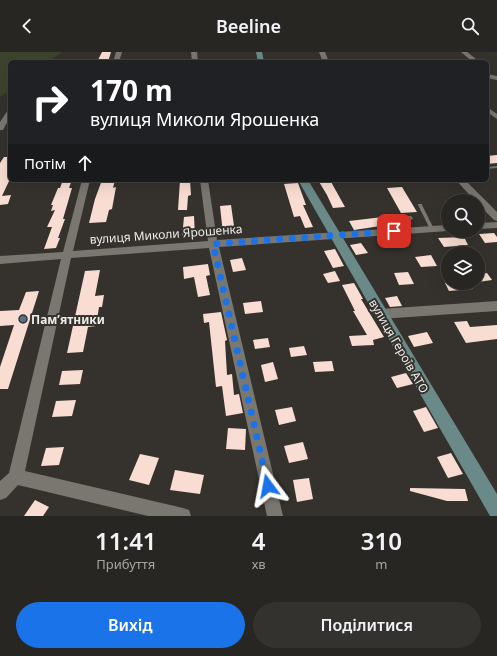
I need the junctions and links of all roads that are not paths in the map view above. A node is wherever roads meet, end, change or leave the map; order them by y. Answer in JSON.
{"nodes":[{"id":1,"x":464,"y":52,"type":"edge"},
{"id":2,"x":474,"y":60,"type":"edge"},
{"id":3,"x":489,"y":111,"type":"edge"},
{"id":4,"x":8,"y":114,"type":"edge"},
{"id":5,"x":497,"y":117,"type":"edge"},
{"id":6,"x":0,"y":128,"type":"edge"},
{"id":7,"x":85,"y":182,"type":"edge"},
{"id":8,"x":204,"y":182,"type":"edge"},
{"id":9,"x":304,"y":182,"type":"edge"},
{"id":10,"x":462,"y":182,"type":"edge"},
{"id":11,"x":420,"y":205,"type":"dead end"},
{"id":12,"x":411,"y":218,"type":"dead end"},
{"id":13,"x":497,"y":218,"type":"edge"},
{"id":14,"x":497,"y":225,"type":"edge"},
{"id":15,"x":485,"y":226,"type":"edge"},
{"id":16,"x":441,"y":228,"type":"edge"},
{"id":17,"x":432,"y":229,"type":"junction"},
{"id":18,"x":409,"y":230,"type":"junction"},
{"id":19,"x":334,"y":235,"type":"junction"},
{"id":20,"x":213,"y":244,"type":"junction"},
{"id":21,"x":67,"y":255,"type":"junction"},
{"id":22,"x":0,"y":260,"type":"edge"},
{"id":23,"x":497,"y":306,"type":"edge"},
{"id":24,"x":380,"y":314,"type":"junction"},
{"id":25,"x":16,"y":477,"type":"junction"},
{"id":26,"x":0,"y":492,"type":"edge"},
{"id":27,"x":497,"y":511,"type":"edge"},
{"id":28,"x":183,"y":516,"type":"edge"},
{"id":29,"x":275,"y":516,"type":"edge"}],
"edges":[{"from":1,"to":2,"type":"street"},
{"from":3,"to":5,"type":"street"},
{"from":4,"to":6,"type":"street"},
{"from":7,"to":21,"type":"street"},
{"from":8,"to":20,"type":"street"},
{"from":9,"to":19,"type":"street","name":"вулиця Героїв АТО"},
{"from":10,"to":13,"type":"street"},
{"from":11,"to":17,"type":"lane"},
{"from":12,"to":18,"type":"lane"},
{"from":14,"to":15,"type":"street"},
{"from":16,"to":17,"type":"street","name":"вулиця Миколи Ярошенка"},
{"from":17,"to":18,"type":"street","name":"вулиця Миколи Ярошенка"},
{"from":18,"to":19,"type":"street","name":"вулиця Миколи Ярошенка"},
{"from":19,"to":20,"type":"street","name":"вулиця Миколи Ярошенка"},
{"from":19,"to":24,"type":"street","name":"вулиця Героїв АТО"},
{"from":20,"to":21,"type":"street","name":"вулиця Миколи Ярошенка"},
{"from":20,"to":29,"type":"street"},
{"from":21,"to":22,"type":"street","name":"вулиця Миколи Ярошенка"},
{"from":21,"to":25,"type":"street"},
{"from":23,"to":24,"type":"street"},
{"from":24,"to":27,"type":"street","name":"вулиця Героїв АТО"},
{"from":25,"to":26,"type":"street"},
{"from":25,"to":28,"type":"street"}]}
